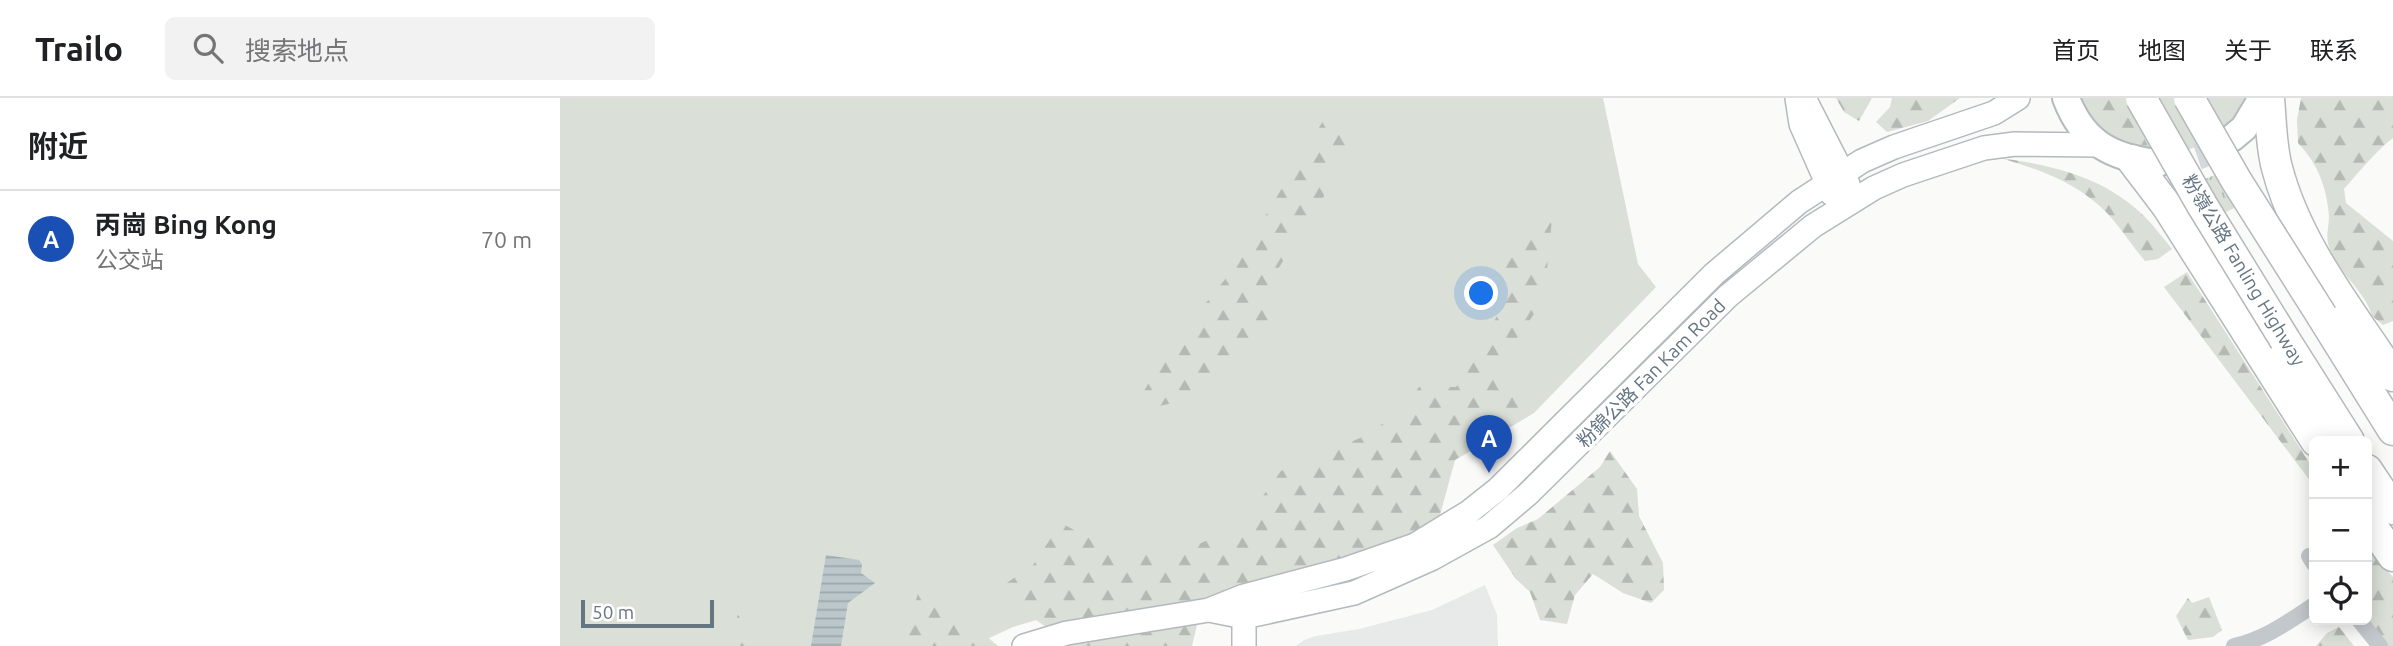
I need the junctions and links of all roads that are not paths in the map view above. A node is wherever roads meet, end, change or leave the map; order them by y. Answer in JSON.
{"nodes":[{"id":1,"x":1797,"y":98,"type":"edge"},
{"id":2,"x":1804,"y":98,"type":"edge"},
{"id":3,"x":2018,"y":98,"type":"edge"},
{"id":4,"x":2066,"y":98,"type":"edge"},
{"id":5,"x":2141,"y":98,"type":"edge"},
{"id":6,"x":2189,"y":98,"type":"edge"},
{"id":7,"x":2262,"y":98,"type":"edge"},
{"id":8,"x":2269,"y":98,"type":"edge"},
{"id":9,"x":2232,"y":138,"type":"tunnel mouth"},
{"id":10,"x":2098,"y":145,"type":"junction"},
{"id":11,"x":2145,"y":162,"type":"joint"},
{"id":12,"x":1834,"y":178,"type":"junction"},
{"id":13,"x":1848,"y":204,"type":"junction"},
{"id":14,"x":2393,"y":376,"type":"edge"},
{"id":15,"x":2393,"y":430,"type":"edge"},
{"id":16,"x":2313,"y":436,"type":"edge"},
{"id":17,"x":2346,"y":436,"type":"edge"},
{"id":18,"x":2372,"y":478,"type":"edge"},
{"id":19,"x":2393,"y":509,"type":"edge"},
{"id":20,"x":2372,"y":526,"type":"edge"},
{"id":21,"x":2393,"y":556,"type":"edge"},
{"id":22,"x":1244,"y":606,"type":"junction"},
{"id":23,"x":2309,"y":608,"type":"edge"},
{"id":24,"x":2363,"y":625,"type":"edge"},
{"id":25,"x":1024,"y":646,"type":"edge"},
{"id":26,"x":1244,"y":646,"type":"edge"},
{"id":27,"x":2234,"y":646,"type":"edge"},
{"id":28,"x":2380,"y":646,"type":"edge"}],
"edges":[{"from":1,"to":12,"type":"main road"},
{"from":2,"to":12,"type":"main road"},
{"from":3,"to":12,"type":"main road","name":"粉錦公路 Fan Kam Road"},
{"from":4,"to":10,"type":"main road"},
{"from":5,"to":17,"type":"highway","name":"粉嶺公路 Fanling Highway","bridge":true},
{"from":6,"to":15,"type":"highway","name":"粉嶺公路 Fanling Highway","bridge":true},
{"from":7,"to":9,"type":"main road"},
{"from":8,"to":14,"type":"highway"},
{"from":10,"to":11,"type":"main road"},
{"from":10,"to":13,"type":"main road","name":"粉錦公路 Fan Kam Road"},
{"from":11,"to":16,"type":"highway"},
{"from":12,"to":13,"type":"main road"},
{"from":12,"to":22,"type":"main road","name":"粉錦公路 Fan Kam Road"},
{"from":13,"to":22,"type":"main road","name":"粉錦公路 Fan Kam Road"},
{"from":18,"to":19,"type":"highway"},
{"from":20,"to":21,"type":"highway"},
{"from":22,"to":25,"type":"main road","name":"粉錦公路 Fan Kam Road"},
{"from":22,"to":26,"type":"main road"},
{"from":23,"to":27,"type":"street"},
{"from":24,"to":28,"type":"street"}]}
